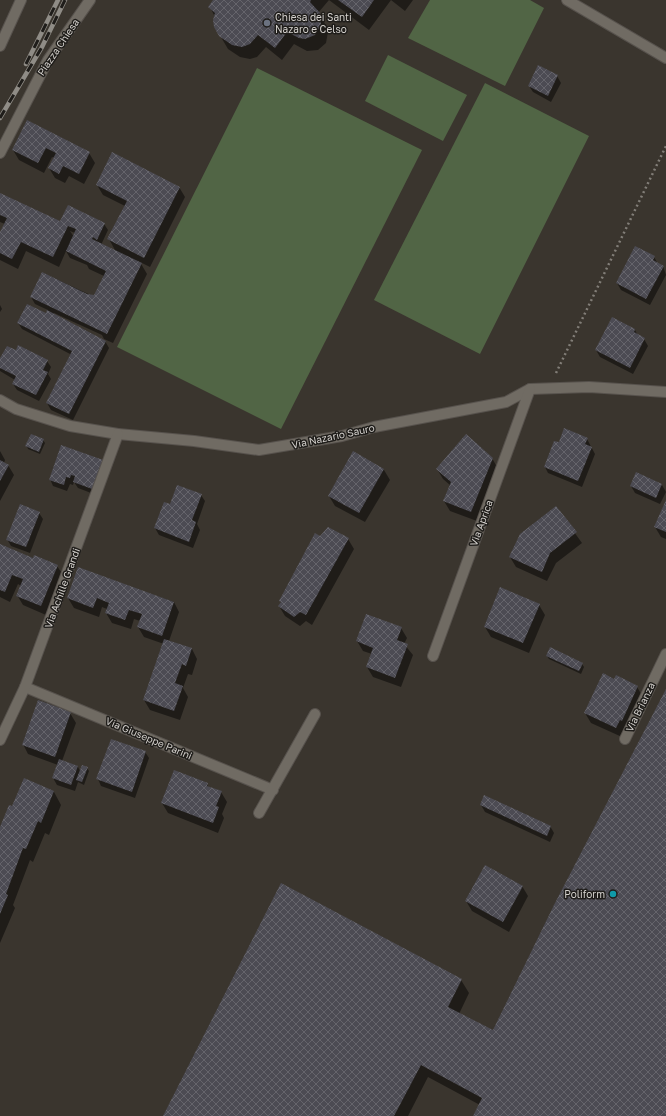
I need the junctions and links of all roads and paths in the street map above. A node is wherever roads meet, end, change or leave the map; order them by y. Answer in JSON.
{"nodes":[{"id":1,"x":21,"y":0,"type":"edge"},
{"id":2,"x":90,"y":0,"type":"edge"},
{"id":3,"x":567,"y":0,"type":"edge"},
{"id":4,"x":0,"y":46,"type":"edge"},
{"id":5,"x":666,"y":58,"type":"edge"},
{"id":6,"x":666,"y":146,"type":"edge"},
{"id":7,"x":0,"y":153,"type":"edge"},
{"id":8,"x":548,"y":388,"type":"junction"},
{"id":9,"x":530,"y":389,"type":"junction"},
{"id":10,"x":666,"y":392,"type":"edge"},
{"id":11,"x":0,"y":400,"type":"edge"},
{"id":12,"x":118,"y":434,"type":"junction"},
{"id":13,"x":666,"y":654,"type":"edge"},
{"id":14,"x":433,"y":656,"type":"dead end"},
{"id":15,"x":25,"y":687,"type":"junction"},
{"id":16,"x":315,"y":714,"type":"dead end"},
{"id":17,"x":625,"y":739,"type":"dead end"},
{"id":18,"x":0,"y":740,"type":"edge"},
{"id":19,"x":273,"y":790,"type":"junction"},
{"id":20,"x":259,"y":813,"type":"dead end"}],
"edges":[{"from":1,"to":4,"type":"street"},
{"from":2,"to":7,"type":"street","name":"Piazza Chiesa"},
{"from":3,"to":5,"type":"street"},
{"from":6,"to":8,"type":"path"},
{"from":8,"to":9,"type":"street","name":"Via Nazario Sauro"},
{"from":8,"to":10,"type":"street","name":"Via Nazario Sauro"},
{"from":9,"to":12,"type":"street","name":"Via Nazario Sauro"},
{"from":9,"to":14,"type":"street","name":"Via Aprica"},
{"from":11,"to":12,"type":"street","name":"Via Nazario Sauro"},
{"from":12,"to":15,"type":"street","name":"Via Achille Grandi"},
{"from":13,"to":17,"type":"street","name":"Via Brianza"},
{"from":15,"to":18,"type":"street","name":"Via Achille Grandi"},
{"from":15,"to":19,"type":"street","name":"Via Giuseppe Parini"},
{"from":16,"to":19,"type":"street"},
{"from":19,"to":20,"type":"street"}]}
